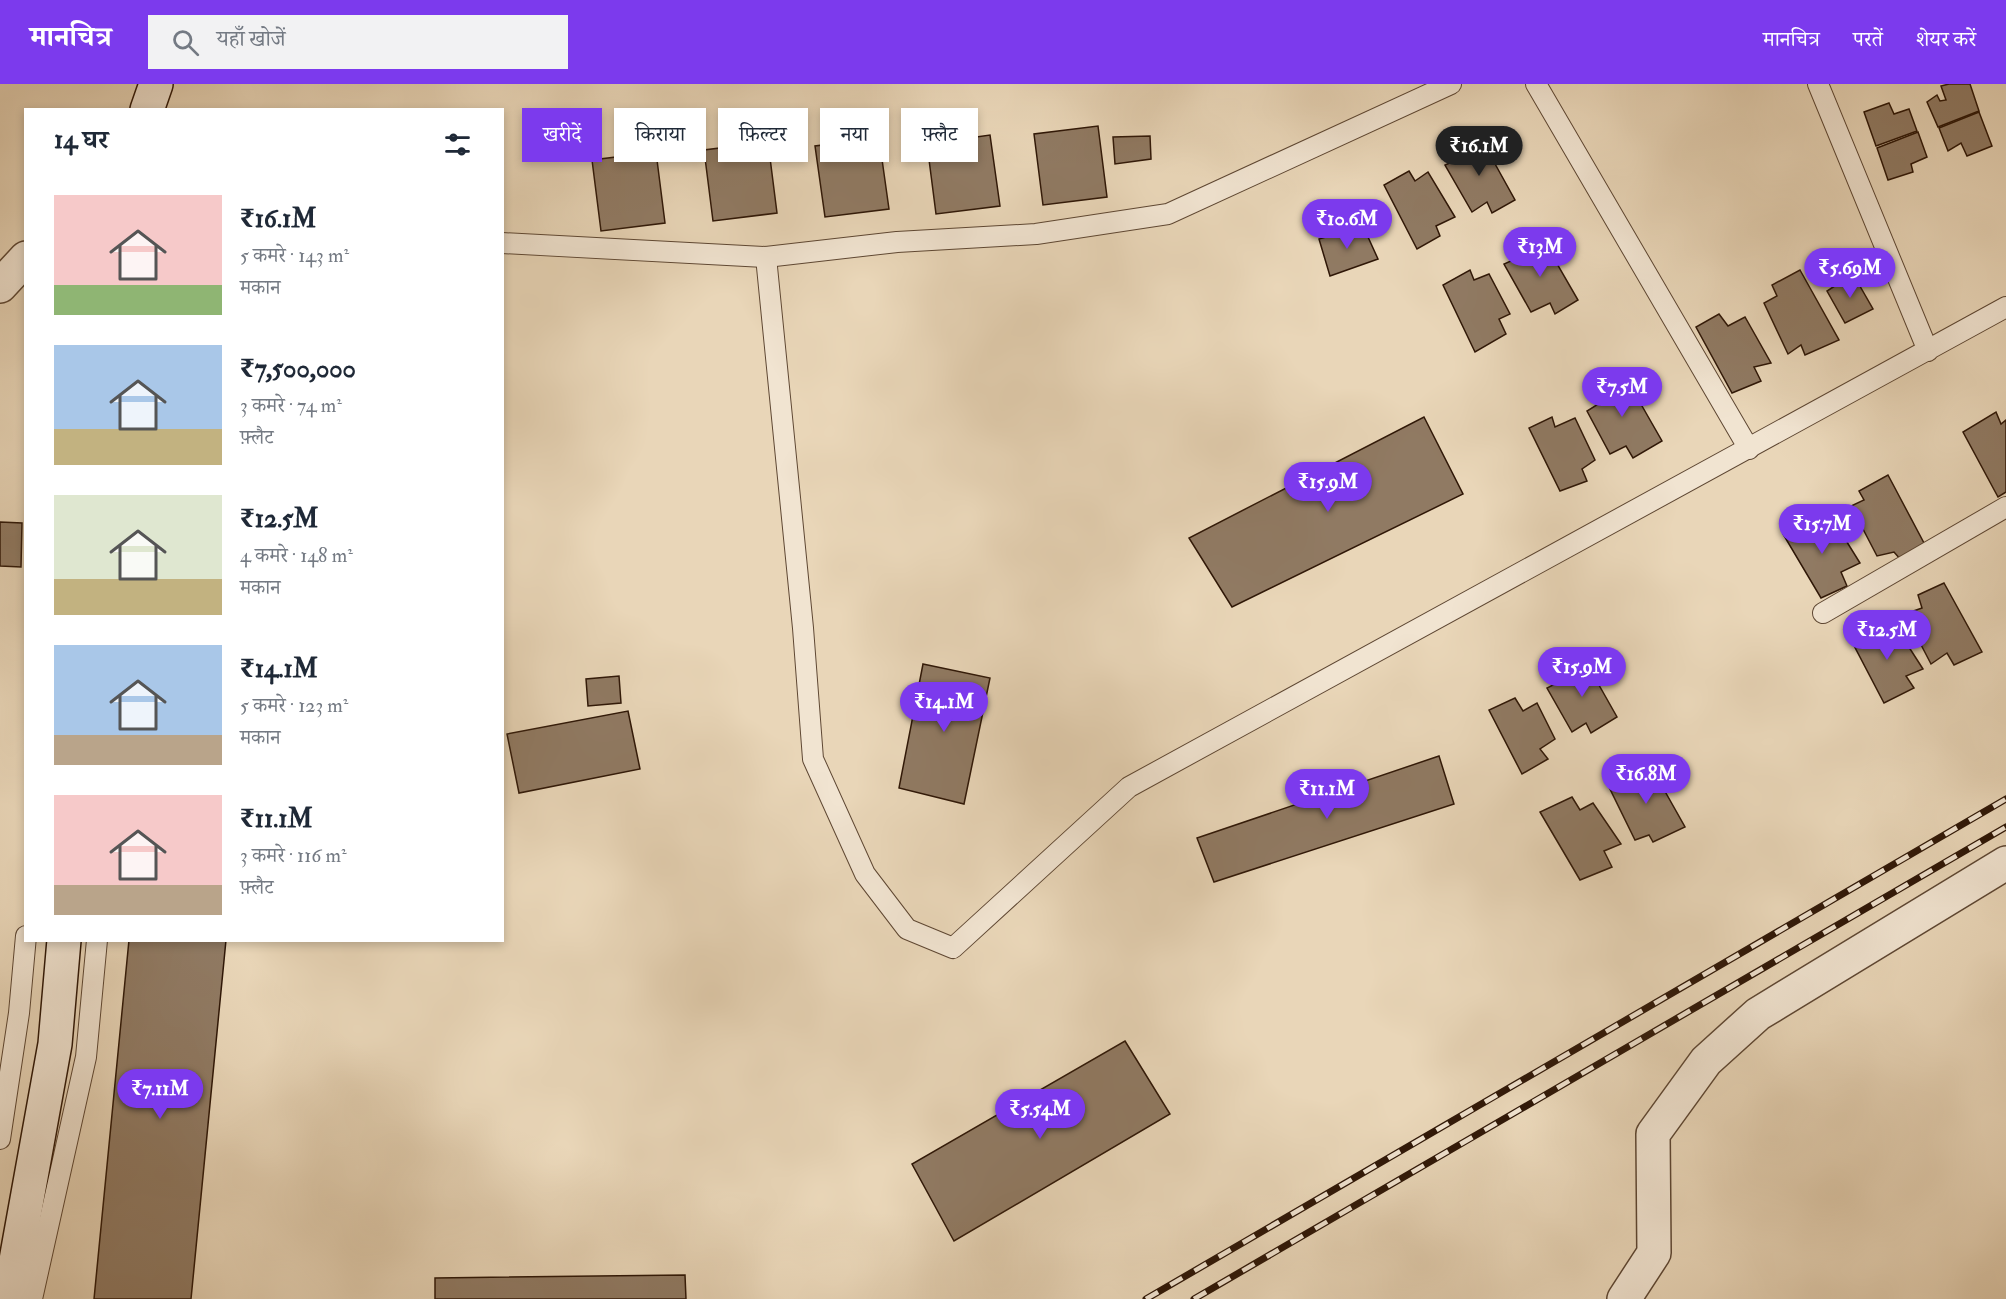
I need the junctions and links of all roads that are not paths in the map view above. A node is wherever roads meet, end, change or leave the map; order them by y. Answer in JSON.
{"nodes":[{"id":1,"x":156,"y":84,"type":"edge"},
{"id":2,"x":1451,"y":84,"type":"edge"},
{"id":3,"x":1536,"y":84,"type":"edge"},
{"id":4,"x":1818,"y":84,"type":"edge"},
{"id":5,"x":148,"y":108,"type":"edge"},
{"id":6,"x":504,"y":243,"type":"edge"},
{"id":7,"x":766,"y":257,"type":"junction"},
{"id":8,"x":24,"y":260,"type":"edge"},
{"id":9,"x":0,"y":286,"type":"edge"},
{"id":10,"x":2006,"y":307,"type":"edge"},
{"id":11,"x":1928,"y":351,"type":"junction"},
{"id":12,"x":1749,"y":449,"type":"junction"},
{"id":13,"x":2006,"y":507,"type":"edge"},
{"id":14,"x":1823,"y":613,"type":"dead end"},
{"id":15,"x":2006,"y":863,"type":"edge"},
{"id":16,"x":25,"y":942,"type":"edge"},
{"id":17,"x":64,"y":942,"type":"edge"},
{"id":18,"x":97,"y":942,"type":"edge"},
{"id":19,"x":0,"y":1139,"type":"edge"},
{"id":20,"x":9,"y":1299,"type":"edge"},
{"id":21,"x":32,"y":1299,"type":"edge"},
{"id":22,"x":1624,"y":1299,"type":"edge"}],
"edges":[{"from":1,"to":5,"type":"street"},
{"from":2,"to":7,"type":"lane"},
{"from":3,"to":12,"type":"lane"},
{"from":4,"to":11,"type":"lane"},
{"from":6,"to":7,"type":"lane"},
{"from":7,"to":12,"type":"lane"},
{"from":8,"to":9,"type":"street"},
{"from":10,"to":11,"type":"lane"},
{"from":11,"to":12,"type":"lane"},
{"from":13,"to":14,"type":"lane"},
{"from":15,"to":22,"type":"street"},
{"from":16,"to":19,"type":"lane"},
{"from":17,"to":20,"type":"street"},
{"from":18,"to":21,"type":"lane"}]}
